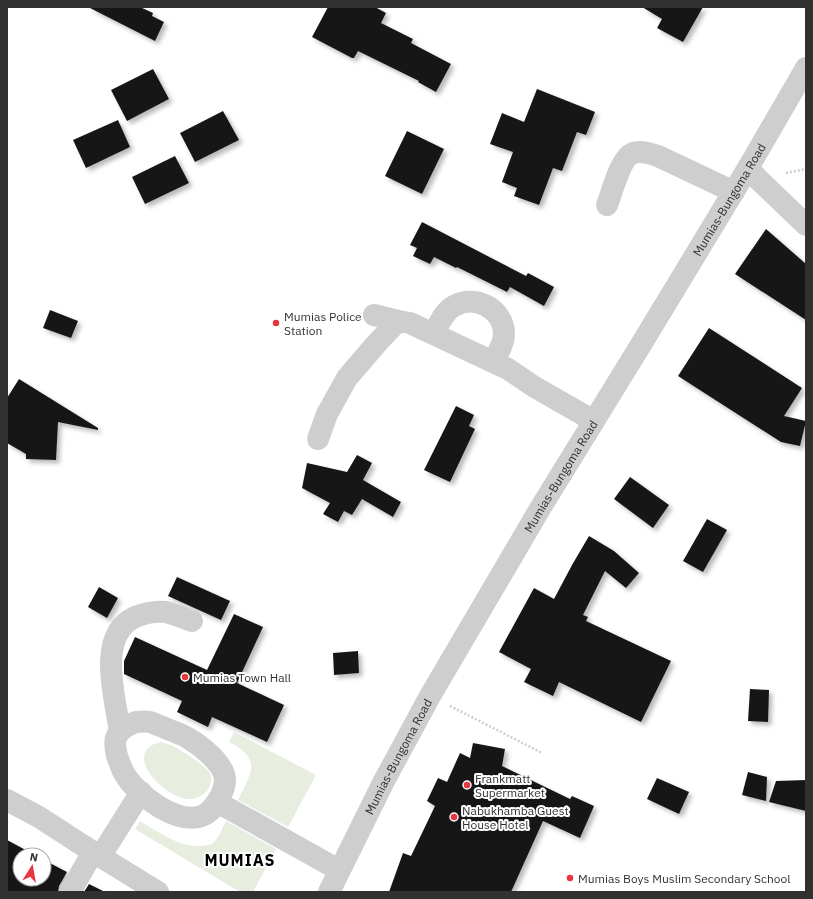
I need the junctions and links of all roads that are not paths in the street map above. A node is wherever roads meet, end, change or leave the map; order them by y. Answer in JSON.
{"nodes":[{"id":1,"x":806,"y":68,"type":"edge"},
{"id":2,"x":748,"y":168,"type":"junction"},
{"id":3,"x":734,"y":192,"type":"junction"},
{"id":4,"x":607,"y":206,"type":"dead end"},
{"id":5,"x":806,"y":225,"type":"edge"},
{"id":6,"x":374,"y":315,"type":"dead end"},
{"id":7,"x":398,"y":321,"type":"junction"},
{"id":8,"x":434,"y":333,"type":"junction"},
{"id":9,"x":493,"y":362,"type":"junction"},
{"id":10,"x":594,"y":421,"type":"junction"},
{"id":11,"x":318,"y":439,"type":"dead end"},
{"id":12,"x":192,"y":621,"type":"dead end"},
{"id":13,"x":120,"y":731,"type":"junction"},
{"id":14,"x":141,"y":792,"type":"junction"},
{"id":15,"x":7,"y":800,"type":"edge"},
{"id":16,"x":217,"y":802,"type":"junction"},
{"id":17,"x":96,"y":854,"type":"junction"},
{"id":18,"x":339,"y":870,"type":"junction"},
{"id":19,"x":70,"y":892,"type":"edge"},
{"id":20,"x":158,"y":892,"type":"edge"},
{"id":21,"x":329,"y":892,"type":"edge"}],
"edges":[{"from":1,"to":2,"type":"street","name":"Mumias-Bungoma Road"},
{"from":2,"to":3,"type":"street","name":"Mumias-Bungoma Road"},
{"from":2,"to":5,"type":"street"},
{"from":3,"to":4,"type":"street"},
{"from":3,"to":10,"type":"street","name":"Mumias-Bungoma Road"},
{"from":6,"to":7,"type":"street"},
{"from":7,"to":8,"type":"street"},
{"from":7,"to":11,"type":"street"},
{"from":8,"to":9,"type":"street"},
{"from":8,"to":9,"type":"street"},
{"from":9,"to":10,"type":"street"},
{"from":10,"to":18,"type":"street","name":"Mumias-Bungoma Road"},
{"from":12,"to":13,"type":"street"},
{"from":13,"to":14,"type":"street"},
{"from":13,"to":16,"type":"street"},
{"from":14,"to":16,"type":"street"},
{"from":14,"to":17,"type":"street"},
{"from":15,"to":17,"type":"street"},
{"from":16,"to":18,"type":"street"},
{"from":17,"to":19,"type":"street"},
{"from":17,"to":20,"type":"street"},
{"from":18,"to":21,"type":"street","name":"Mumias-Bungoma Road"}]}
